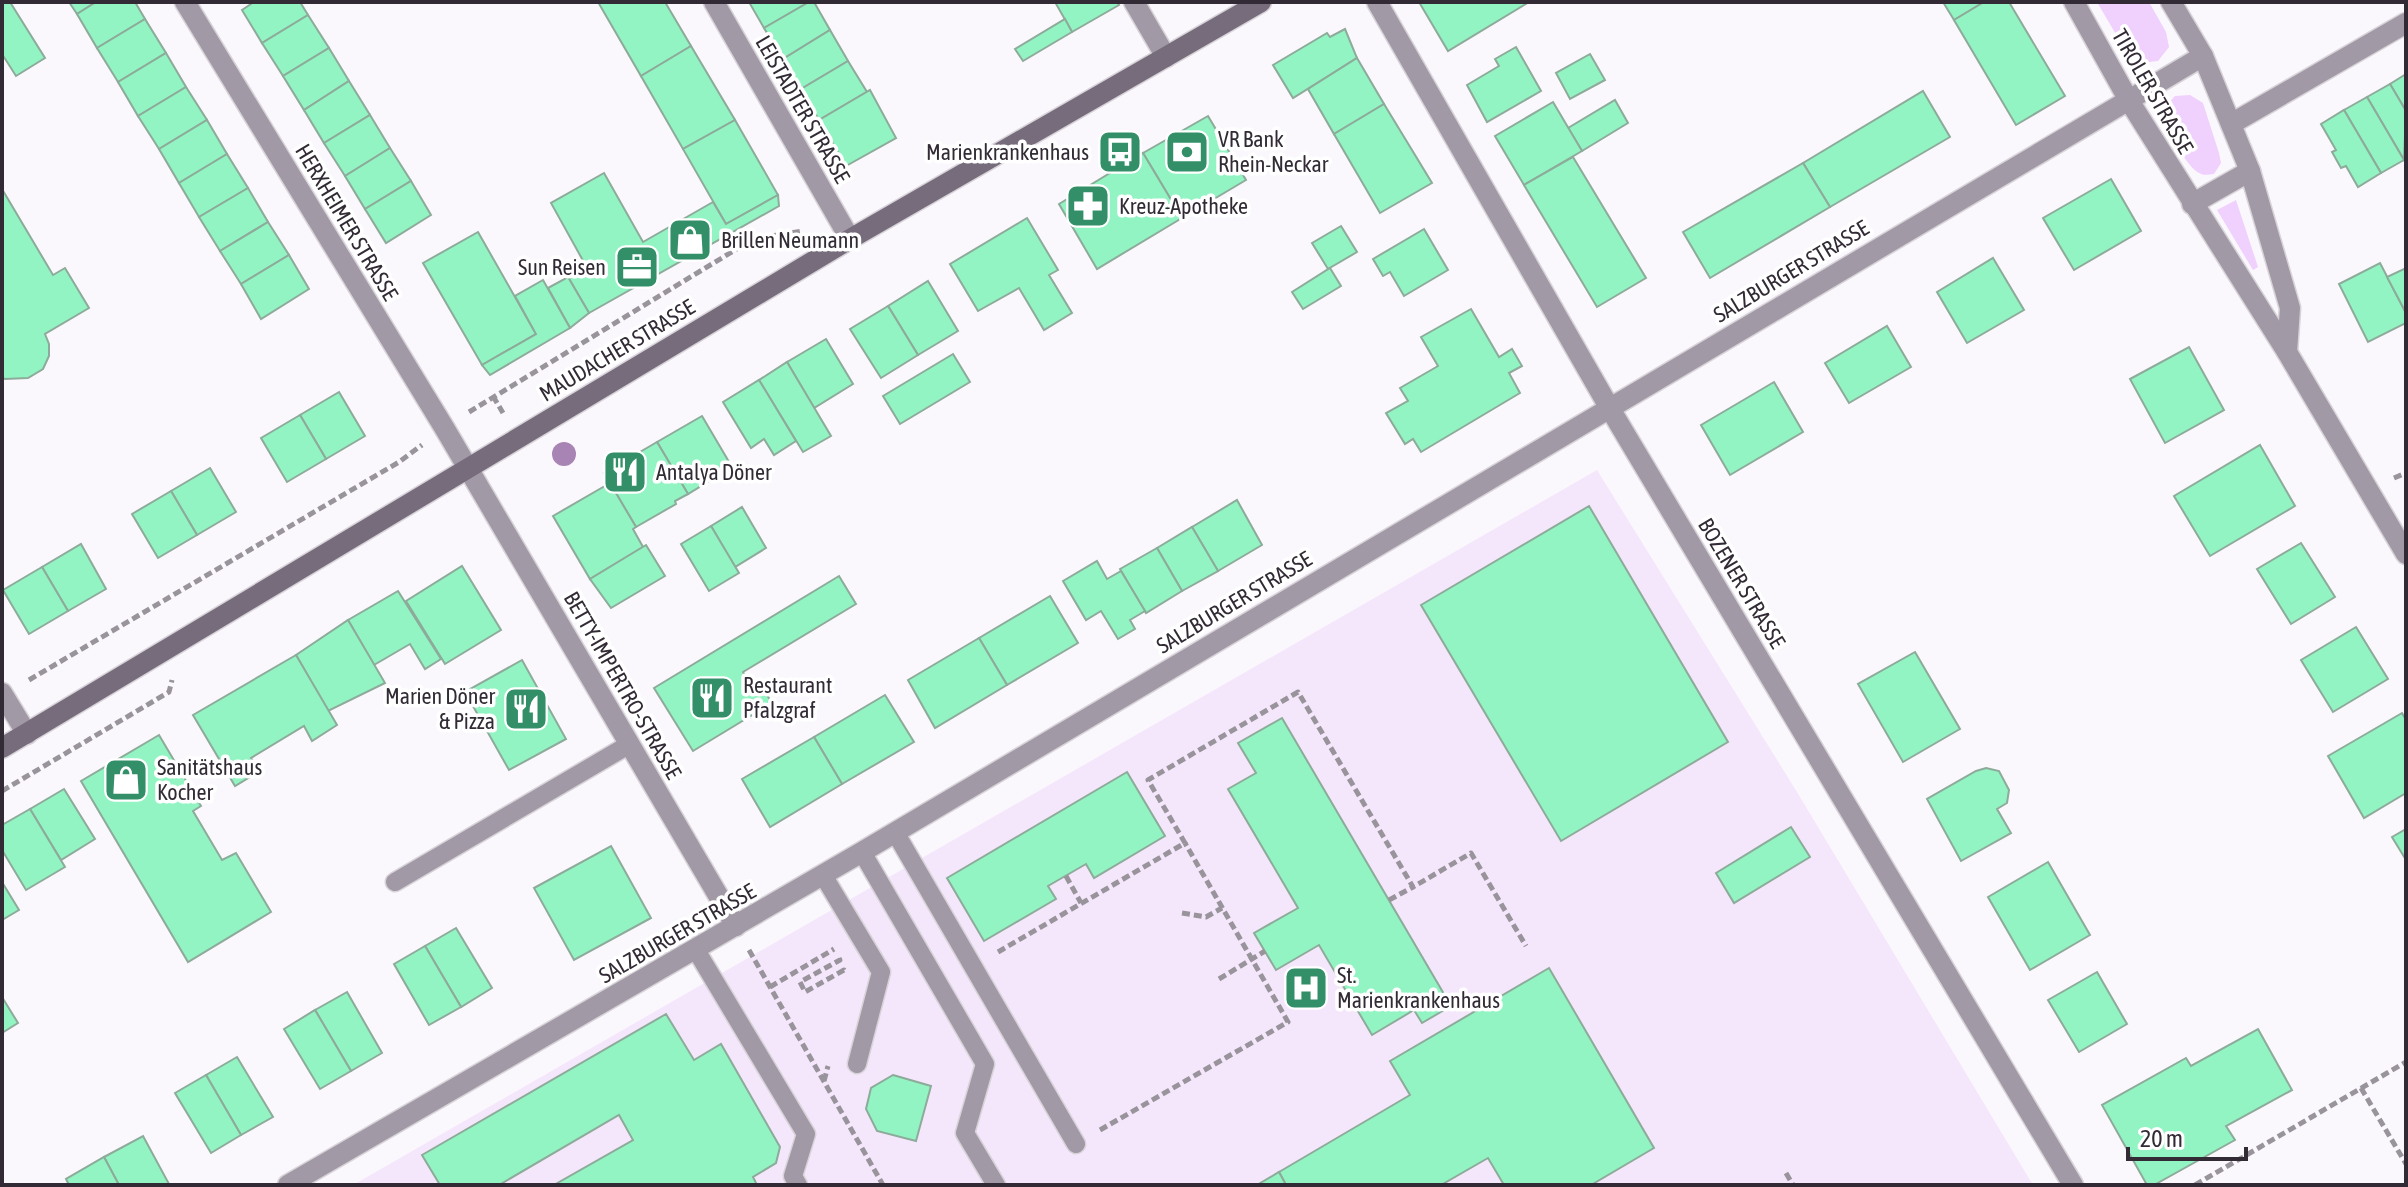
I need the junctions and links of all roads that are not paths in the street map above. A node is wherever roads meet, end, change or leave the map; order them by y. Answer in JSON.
{"nodes":[{"id":1,"x":185,"y":2,"type":"edge"},
{"id":2,"x":714,"y":2,"type":"edge"},
{"id":3,"x":1134,"y":2,"type":"edge"},
{"id":4,"x":1261,"y":2,"type":"edge"},
{"id":5,"x":1377,"y":2,"type":"edge"},
{"id":6,"x":2074,"y":2,"type":"edge"},
{"id":7,"x":2171,"y":2,"type":"edge"},
{"id":8,"x":2406,"y":23,"type":"edge"},
{"id":9,"x":2203,"y":56,"type":"junction"},
{"id":10,"x":1166,"y":57,"type":"junction"},
{"id":11,"x":2128,"y":99,"type":"junction"},
{"id":12,"x":2231,"y":124,"type":"junction"},
{"id":13,"x":2250,"y":171,"type":"junction"},
{"id":14,"x":2192,"y":204,"type":"junction"},
{"id":15,"x":850,"y":239,"type":"junction"},
{"id":16,"x":2287,"y":352,"type":"junction"},
{"id":17,"x":1609,"y":407,"type":"junction"},
{"id":18,"x":468,"y":468,"type":"junction"},
{"id":19,"x":2406,"y":554,"type":"edge"},
{"id":20,"x":2,"y":693,"type":"edge"},
{"id":21,"x":27,"y":734,"type":"junction"},
{"id":22,"x":630,"y":744,"type":"junction"},
{"id":23,"x":2,"y":748,"type":"edge"},
{"id":24,"x":895,"y":832,"type":"junction"},
{"id":25,"x":862,"y":852,"type":"junction"},
{"id":26,"x":823,"y":875,"type":"junction"},
{"id":27,"x":395,"y":882,"type":"dead end"},
{"id":28,"x":736,"y":926,"type":"junction"},
{"id":29,"x":696,"y":950,"type":"junction"},
{"id":30,"x":857,"y":1064,"type":"dead end"},
{"id":31,"x":1076,"y":1144,"type":"road end"},
{"id":32,"x":288,"y":1185,"type":"edge"},
{"id":33,"x":798,"y":1185,"type":"edge"},
{"id":34,"x":996,"y":1185,"type":"edge"},
{"id":35,"x":2073,"y":1185,"type":"edge"}],
"edges":[{"from":1,"to":18,"type":"street","name":"HERXHEIMER STRASSE"},
{"from":2,"to":15,"type":"street","name":"LEISTADTER STRASSE"},
{"from":3,"to":10,"type":"street"},
{"from":4,"to":10,"type":"main road","name":"MAUDACHER STRASSE"},
{"from":5,"to":17,"type":"street","name":"BOZENER STRASSE"},
{"from":6,"to":11,"type":"street","name":"TIROLER STRASSE"},
{"from":7,"to":9,"type":"street"},
{"from":8,"to":12,"type":"street"},
{"from":9,"to":11,"type":"street","name":"SALZBURGER STRASSE"},
{"from":9,"to":12,"type":"street"},
{"from":10,"to":15,"type":"main road","name":"MAUDACHER STRASSE"},
{"from":11,"to":14,"type":"street","name":"TIROLER STRASSE"},
{"from":11,"to":17,"type":"street","name":"SALZBURGER STRASSE"},
{"from":12,"to":13,"type":"street"},
{"from":13,"to":14,"type":"street"},
{"from":13,"to":16,"type":"street"},
{"from":14,"to":16,"type":"street","name":"TIROLER STRASSE"},
{"from":15,"to":18,"type":"main road","name":"MAUDACHER STRASSE"},
{"from":16,"to":19,"type":"street","name":"TIROLER STRASSE"},
{"from":17,"to":24,"type":"street","name":"SALZBURGER STRASSE"},
{"from":17,"to":35,"type":"street","name":"BOZENER STRASSE"},
{"from":18,"to":21,"type":"main road","name":"MAUDACHER STRASSE"},
{"from":18,"to":22,"type":"street","name":"BETTY-IMPERTRO-STRASSE"},
{"from":20,"to":21,"type":"street"},
{"from":21,"to":23,"type":"main road","name":"MAUDACHER STRASSE"},
{"from":22,"to":27,"type":"lane"},
{"from":22,"to":28,"type":"street","name":"BETTY-IMPERTRO-STRASSE"},
{"from":24,"to":25,"type":"street","name":"SALZBURGER STRASSE"},
{"from":24,"to":31,"type":"lane"},
{"from":25,"to":26,"type":"street","name":"SALZBURGER STRASSE"},
{"from":25,"to":34,"type":"lane"},
{"from":26,"to":28,"type":"street","name":"SALZBURGER STRASSE"},
{"from":26,"to":30,"type":"lane"},
{"from":28,"to":29,"type":"street","name":"SALZBURGER STRASSE"},
{"from":29,"to":32,"type":"street","name":"SALZBURGER STRASSE"},
{"from":29,"to":33,"type":"lane"}]}
